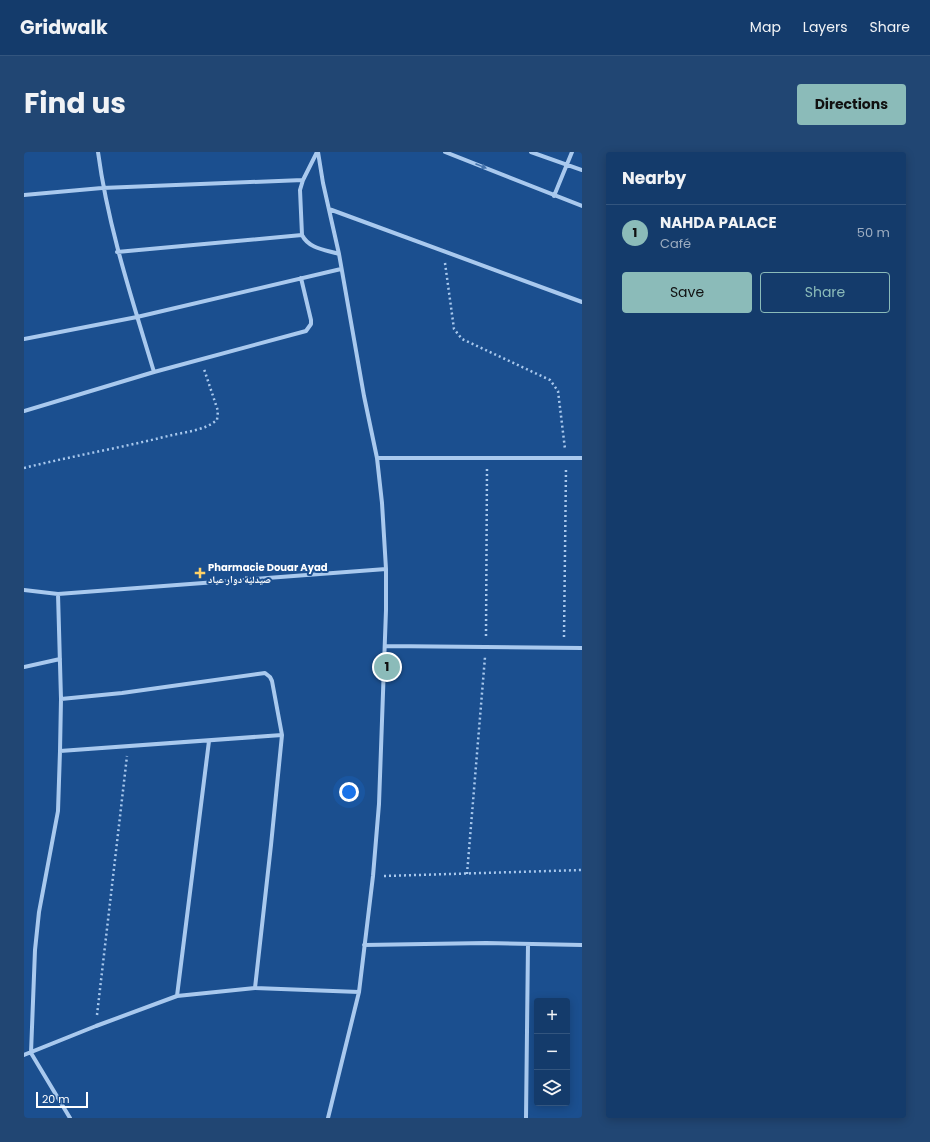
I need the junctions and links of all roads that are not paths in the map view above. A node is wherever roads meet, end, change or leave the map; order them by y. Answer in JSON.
{"nodes":[{"id":1,"x":98,"y":152,"type":"edge"},
{"id":2,"x":317,"y":152,"type":"edge"},
{"id":3,"x":445,"y":152,"type":"edge"},
{"id":4,"x":531,"y":152,"type":"edge"},
{"id":5,"x":572,"y":152,"type":"edge"},
{"id":6,"x":567,"y":165,"type":"junction"},
{"id":7,"x":582,"y":170,"type":"edge"},
{"id":8,"x":303,"y":180,"type":"junction"},
{"id":9,"x":102,"y":188,"type":"junction"},
{"id":10,"x":24,"y":196,"type":"edge"},
{"id":11,"x":554,"y":196,"type":"junction"},
{"id":12,"x":582,"y":206,"type":"edge"},
{"id":13,"x":329,"y":209,"type":"junction"},
{"id":14,"x":302,"y":235,"type":"junction"},
{"id":15,"x":118,"y":252,"type":"junction"},
{"id":16,"x":340,"y":254,"type":"junction"},
{"id":17,"x":341,"y":269,"type":"junction"},
{"id":18,"x":301,"y":278,"type":"junction"},
{"id":19,"x":582,"y":302,"type":"edge"},
{"id":20,"x":137,"y":317,"type":"junction"},
{"id":21,"x":24,"y":339,"type":"edge"},
{"id":22,"x":154,"y":372,"type":"junction"},
{"id":23,"x":24,"y":411,"type":"edge"},
{"id":24,"x":377,"y":458,"type":"junction"},
{"id":25,"x":582,"y":458,"type":"edge"},
{"id":26,"x":386,"y":569,"type":"junction"},
{"id":27,"x":24,"y":590,"type":"edge"},
{"id":28,"x":58,"y":594,"type":"junction"},
{"id":29,"x":385,"y":646,"type":"junction"},
{"id":30,"x":582,"y":648,"type":"edge"},
{"id":31,"x":60,"y":659,"type":"junction"},
{"id":32,"x":24,"y":667,"type":"edge"},
{"id":33,"x":61,"y":699,"type":"junction"},
{"id":34,"x":282,"y":735,"type":"junction"},
{"id":35,"x":209,"y":741,"type":"junction"},
{"id":36,"x":60,"y":751,"type":"junction"},
{"id":37,"x":528,"y":944,"type":"junction"},
{"id":38,"x":364,"y":945,"type":"junction"},
{"id":39,"x":582,"y":945,"type":"edge"},
{"id":40,"x":254,"y":988,"type":"junction"},
{"id":41,"x":359,"y":992,"type":"junction"},
{"id":42,"x":176,"y":996,"type":"junction"},
{"id":43,"x":31,"y":1053,"type":"junction"},
{"id":44,"x":24,"y":1055,"type":"edge"},
{"id":45,"x":70,"y":1118,"type":"edge"},
{"id":46,"x":328,"y":1118,"type":"edge"},
{"id":47,"x":526,"y":1118,"type":"edge"}],
"edges":[{"from":1,"to":9,"type":"street"},
{"from":2,"to":8,"type":"street"},
{"from":2,"to":13,"type":"street"},
{"from":3,"to":11,"type":"street","one_way":true},
{"from":4,"to":6,"type":"street"},
{"from":5,"to":6,"type":"street"},
{"from":6,"to":7,"type":"street"},
{"from":6,"to":11,"type":"street"},
{"from":8,"to":9,"type":"street"},
{"from":8,"to":14,"type":"street"},
{"from":9,"to":10,"type":"street"},
{"from":9,"to":15,"type":"street"},
{"from":11,"to":12,"type":"street"},
{"from":13,"to":16,"type":"street"},
{"from":13,"to":19,"type":"street"},
{"from":14,"to":15,"type":"street"},
{"from":14,"to":16,"type":"street"},
{"from":15,"to":20,"type":"street"},
{"from":16,"to":17,"type":"street"},
{"from":17,"to":18,"type":"street"},
{"from":17,"to":24,"type":"street"},
{"from":18,"to":20,"type":"street"},
{"from":18,"to":22,"type":"street"},
{"from":20,"to":21,"type":"street"},
{"from":20,"to":22,"type":"street"},
{"from":22,"to":23,"type":"street"},
{"from":24,"to":25,"type":"street"},
{"from":24,"to":26,"type":"street"},
{"from":26,"to":28,"type":"street"},
{"from":26,"to":29,"type":"street"},
{"from":27,"to":28,"type":"street"},
{"from":28,"to":31,"type":"street"},
{"from":29,"to":30,"type":"street"},
{"from":29,"to":38,"type":"street"},
{"from":31,"to":32,"type":"street"},
{"from":31,"to":33,"type":"street"},
{"from":33,"to":34,"type":"street"},
{"from":33,"to":36,"type":"street"},
{"from":34,"to":35,"type":"street"},
{"from":34,"to":40,"type":"street"},
{"from":35,"to":36,"type":"street"},
{"from":35,"to":42,"type":"street"},
{"from":36,"to":43,"type":"street"},
{"from":37,"to":38,"type":"street"},
{"from":37,"to":39,"type":"street"},
{"from":37,"to":47,"type":"street"},
{"from":38,"to":41,"type":"street"},
{"from":40,"to":41,"type":"street"},
{"from":40,"to":42,"type":"street"},
{"from":41,"to":46,"type":"street"},
{"from":42,"to":43,"type":"street"},
{"from":43,"to":44,"type":"street"},
{"from":43,"to":45,"type":"street"}]}
